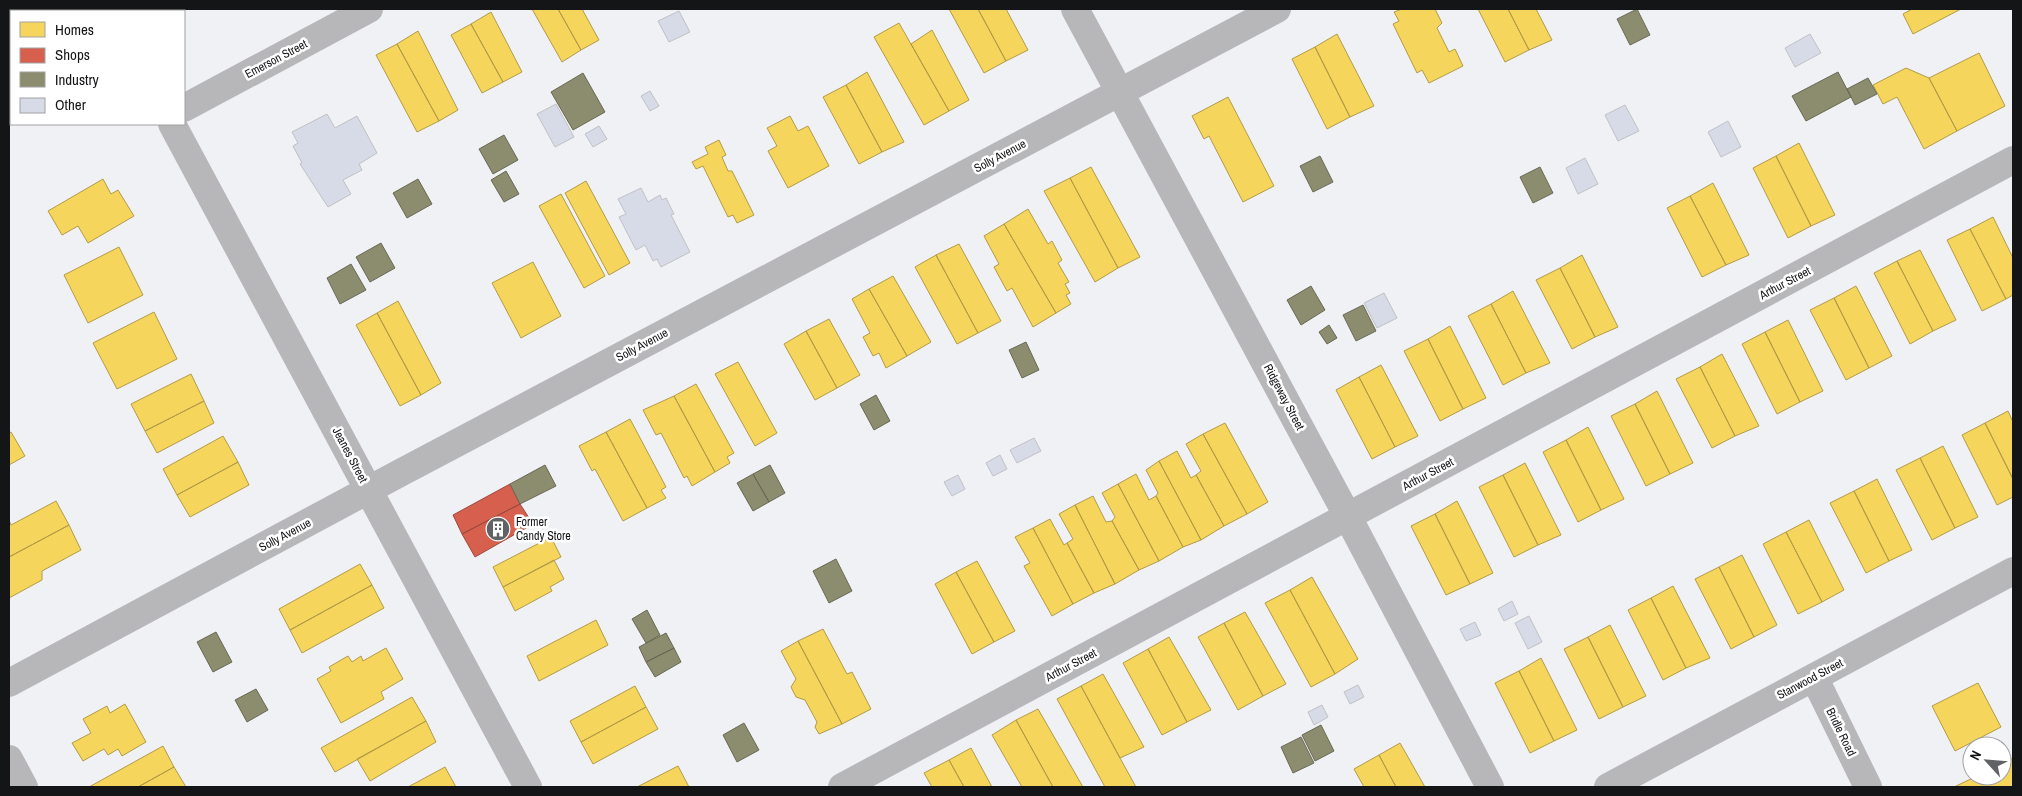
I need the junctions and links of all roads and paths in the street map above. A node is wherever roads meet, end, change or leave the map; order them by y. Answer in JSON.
{"nodes":[{"id":1,"x":369,"y":9,"type":"edge"},
{"id":2,"x":1075,"y":9,"type":"edge"},
{"id":3,"x":1277,"y":9,"type":"edge"},
{"id":4,"x":1120,"y":92,"type":"junction"},
{"id":5,"x":185,"y":107,"type":"edge"},
{"id":6,"x":173,"y":125,"type":"edge"},
{"id":7,"x":2013,"y":160,"type":"edge"},
{"id":8,"x":369,"y":490,"type":"junction"},
{"id":9,"x":1348,"y":517,"type":"junction"},
{"id":10,"x":2013,"y":571,"type":"edge"},
{"id":11,"x":1814,"y":677,"type":"junction"},
{"id":12,"x":9,"y":683,"type":"edge"},
{"id":13,"x":9,"y":758,"type":"edge"},
{"id":14,"x":24,"y":787,"type":"edge"},
{"id":15,"x":528,"y":787,"type":"edge"},
{"id":16,"x":842,"y":787,"type":"edge"},
{"id":17,"x":1490,"y":787,"type":"edge"},
{"id":18,"x":1608,"y":787,"type":"edge"},
{"id":19,"x":1868,"y":787,"type":"edge"}],
"edges":[{"from":1,"to":5,"type":"street","name":"Emerson Street"},
{"from":2,"to":4,"type":"street","name":"Ridgeway Street"},
{"from":3,"to":4,"type":"street","name":"Solly Avenue"},
{"from":4,"to":8,"type":"street","name":"Solly Avenue"},
{"from":4,"to":9,"type":"street","name":"Ridgeway Street"},
{"from":6,"to":8,"type":"street","name":"Jeanes Street"},
{"from":7,"to":9,"type":"street","name":"Arthur Street"},
{"from":8,"to":12,"type":"street","name":"Solly Avenue"},
{"from":8,"to":15,"type":"street","name":"Jeanes Street"},
{"from":9,"to":16,"type":"street","name":"Arthur Street"},
{"from":9,"to":17,"type":"street","name":"Ridgeway Street"},
{"from":10,"to":11,"type":"street","name":"Stanwood Street"},
{"from":11,"to":18,"type":"street","name":"Stanwood Street"},
{"from":11,"to":19,"type":"street","name":"Bridle Road"},
{"from":13,"to":14,"type":"street"}]}
